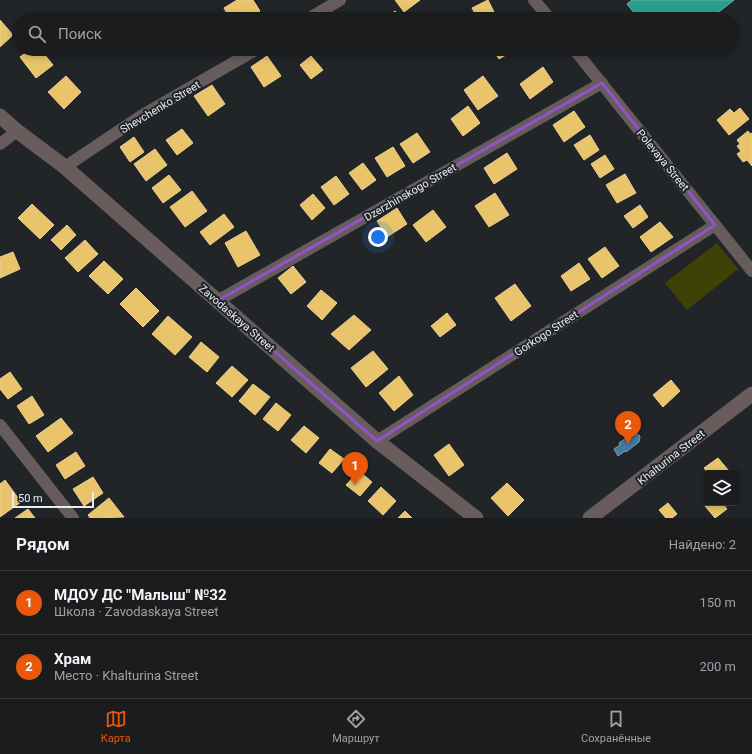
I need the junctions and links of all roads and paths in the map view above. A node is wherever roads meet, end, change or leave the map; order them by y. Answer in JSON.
{"nodes":[{"id":1,"x":340,"y":0,"type":"edge"},
{"id":2,"x":534,"y":0,"type":"edge"},
{"id":3,"x":320,"y":12,"type":"edge"},
{"id":4,"x":544,"y":12,"type":"edge"},
{"id":5,"x":244,"y":56,"type":"edge"},
{"id":6,"x":580,"y":56,"type":"edge"},
{"id":7,"x":602,"y":83,"type":"junction"},
{"id":8,"x":0,"y":116,"type":"edge"},
{"id":9,"x":17,"y":131,"type":"junction"},
{"id":10,"x":0,"y":144,"type":"edge"},
{"id":11,"x":65,"y":167,"type":"junction"},
{"id":12,"x":715,"y":225,"type":"junction"},
{"id":13,"x":752,"y":271,"type":"edge"},
{"id":14,"x":217,"y":301,"type":"junction"},
{"id":15,"x":752,"y":394,"type":"edge"},
{"id":16,"x":0,"y":425,"type":"edge"},
{"id":17,"x":377,"y":441,"type":"junction"},
{"id":18,"x":73,"y":518,"type":"edge"},
{"id":19,"x":476,"y":518,"type":"edge"},
{"id":20,"x":590,"y":518,"type":"edge"}],
"edges":[{"from":1,"to":3,"type":"street"},
{"from":2,"to":4,"type":"street"},
{"from":5,"to":11,"type":"street","name":"Shevchenko Street"},
{"from":6,"to":7,"type":"street","name":"Polevaya Street"},
{"from":7,"to":12,"type":"street","name":"Polevaya Street"},
{"from":7,"to":14,"type":"street","name":"Dzerzhinskogo Street"},
{"from":8,"to":9,"type":"main road","name":"Zavodaskaya Street"},
{"from":9,"to":10,"type":"street"},
{"from":9,"to":11,"type":"main road","name":"Zavodaskaya Street"},
{"from":11,"to":14,"type":"main road","name":"Zavodaskaya Street"},
{"from":12,"to":13,"type":"street","name":"Polevaya Street"},
{"from":12,"to":17,"type":"street","name":"Gorkogo Street"},
{"from":14,"to":17,"type":"main road","name":"Zavodaskaya Street"},
{"from":15,"to":20,"type":"main road","name":"Khalturina Street"},
{"from":16,"to":18,"type":"street"},
{"from":17,"to":19,"type":"main road","name":"Zavodaskaya Street"}]}
